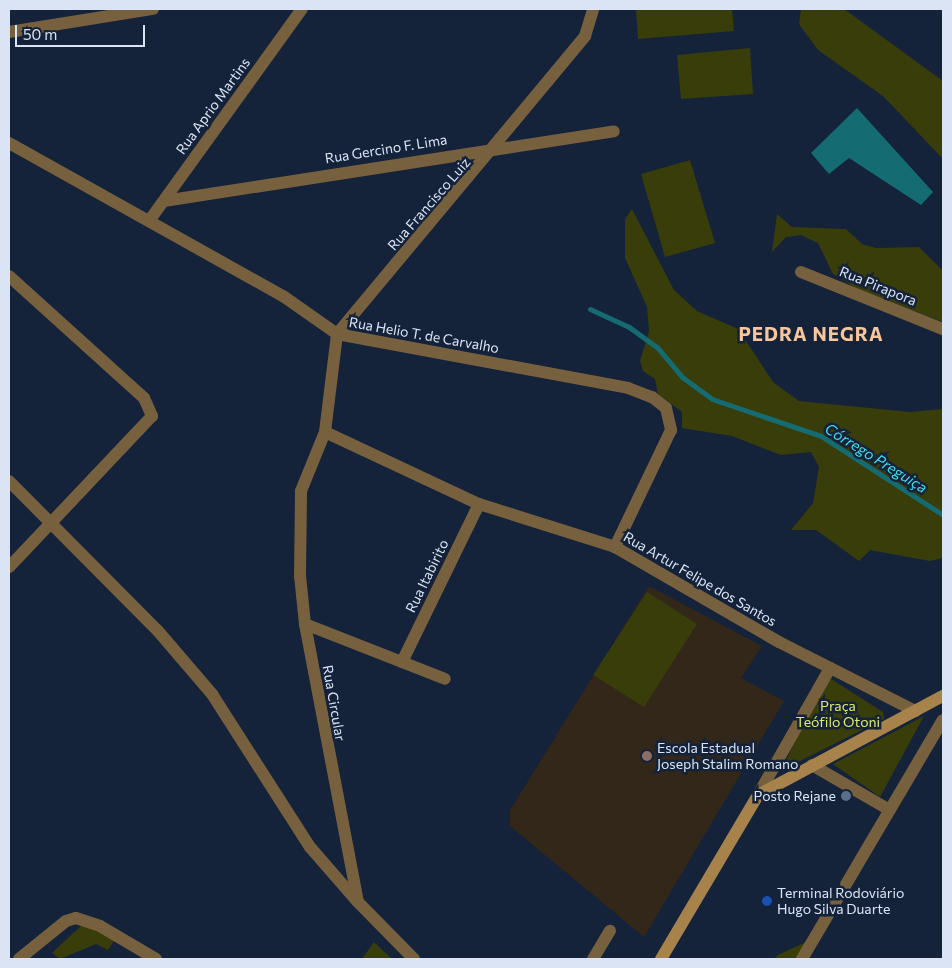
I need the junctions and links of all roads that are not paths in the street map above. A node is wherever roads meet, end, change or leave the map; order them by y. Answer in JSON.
{"nodes":[{"id":1,"x":153,"y":9,"type":"edge"},
{"id":2,"x":302,"y":9,"type":"edge"},
{"id":3,"x":593,"y":9,"type":"edge"},
{"id":4,"x":9,"y":32,"type":"edge"},
{"id":5,"x":614,"y":131,"type":"dead end"},
{"id":6,"x":9,"y":143,"type":"edge"},
{"id":7,"x":499,"y":146,"type":"junction"},
{"id":8,"x":164,"y":201,"type":"junction"},
{"id":9,"x":149,"y":221,"type":"junction"},
{"id":10,"x":801,"y":272,"type":"dead end"},
{"id":11,"x":9,"y":276,"type":"edge"},
{"id":12,"x":943,"y":329,"type":"edge"},
{"id":13,"x":337,"y":334,"type":"junction"},
{"id":14,"x":325,"y":432,"type":"junction"},
{"id":15,"x":9,"y":481,"type":"edge"},
{"id":16,"x":479,"y":504,"type":"junction"},
{"id":17,"x":51,"y":524,"type":"junction"},
{"id":18,"x":616,"y":547,"type":"junction"},
{"id":19,"x":9,"y":567,"type":"edge"},
{"id":20,"x":305,"y":624,"type":"junction"},
{"id":21,"x":402,"y":662,"type":"junction"},
{"id":22,"x":830,"y":668,"type":"junction"},
{"id":23,"x":445,"y":679,"type":"dead end"},
{"id":24,"x":943,"y":696,"type":"edge"},
{"id":25,"x":915,"y":711,"type":"junction"},
{"id":26,"x":943,"y":720,"type":"edge"},
{"id":27,"x":812,"y":765,"type":"junction"},
{"id":28,"x":758,"y":795,"type":"junction"},
{"id":29,"x":888,"y":809,"type":"junction"},
{"id":30,"x":358,"y":902,"type":"junction"},
{"id":31,"x":610,"y":931,"type":"dead end"},
{"id":32,"x":19,"y":959,"type":"edge"},
{"id":33,"x":156,"y":959,"type":"edge"},
{"id":34,"x":414,"y":959,"type":"edge"},
{"id":35,"x":593,"y":959,"type":"edge"},
{"id":36,"x":661,"y":959,"type":"edge"},
{"id":37,"x":802,"y":959,"type":"edge"}],
"edges":[{"from":1,"to":4,"type":"street"},
{"from":2,"to":8,"type":"street","name":"Rua Aprio Martins"},
{"from":3,"to":7,"type":"street","name":"Rua Francisco Luiz"},
{"from":5,"to":7,"type":"street","name":"Rua Gercino F. Lima"},
{"from":6,"to":9,"type":"street","name":"Rua Helio T. de Carvalho"},
{"from":7,"to":8,"type":"street","name":"Rua Gercino F. Lima"},
{"from":7,"to":13,"type":"street","name":"Rua Francisco Luiz"},
{"from":8,"to":9,"type":"street","name":"Rua Aprio Martins"},
{"from":9,"to":13,"type":"street","name":"Rua Helio T. de Carvalho"},
{"from":10,"to":12,"type":"street","name":"Rua Pirapora"},
{"from":11,"to":17,"type":"street"},
{"from":13,"to":14,"type":"street"},
{"from":13,"to":18,"type":"street","name":"Rua Helio T. de Carvalho"},
{"from":14,"to":16,"type":"street","name":"Rua Artur Felipe dos Santos"},
{"from":14,"to":20,"type":"street","name":"Rua Circular"},
{"from":15,"to":17,"type":"street"},
{"from":16,"to":18,"type":"street","name":"Rua Artur Felipe dos Santos"},
{"from":16,"to":21,"type":"street","name":"Rua Itabirito"},
{"from":17,"to":19,"type":"street"},
{"from":17,"to":30,"type":"street"},
{"from":18,"to":22,"type":"street","name":"Rua Artur Felipe dos Santos"},
{"from":20,"to":21,"type":"street"},
{"from":20,"to":30,"type":"street","name":"Rua Circular"},
{"from":21,"to":23,"type":"street"},
{"from":22,"to":25,"type":"street","name":"Rua Artur Felipe dos Santos"},
{"from":22,"to":28,"type":"street"},
{"from":24,"to":25,"type":"main road"},
{"from":25,"to":27,"type":"main road"},
{"from":26,"to":29,"type":"street"},
{"from":27,"to":28,"type":"main road"},
{"from":27,"to":29,"type":"street"},
{"from":28,"to":36,"type":"main road"},
{"from":29,"to":37,"type":"street"},
{"from":30,"to":34,"type":"street"},
{"from":31,"to":35,"type":"street"},
{"from":32,"to":33,"type":"street"}]}
